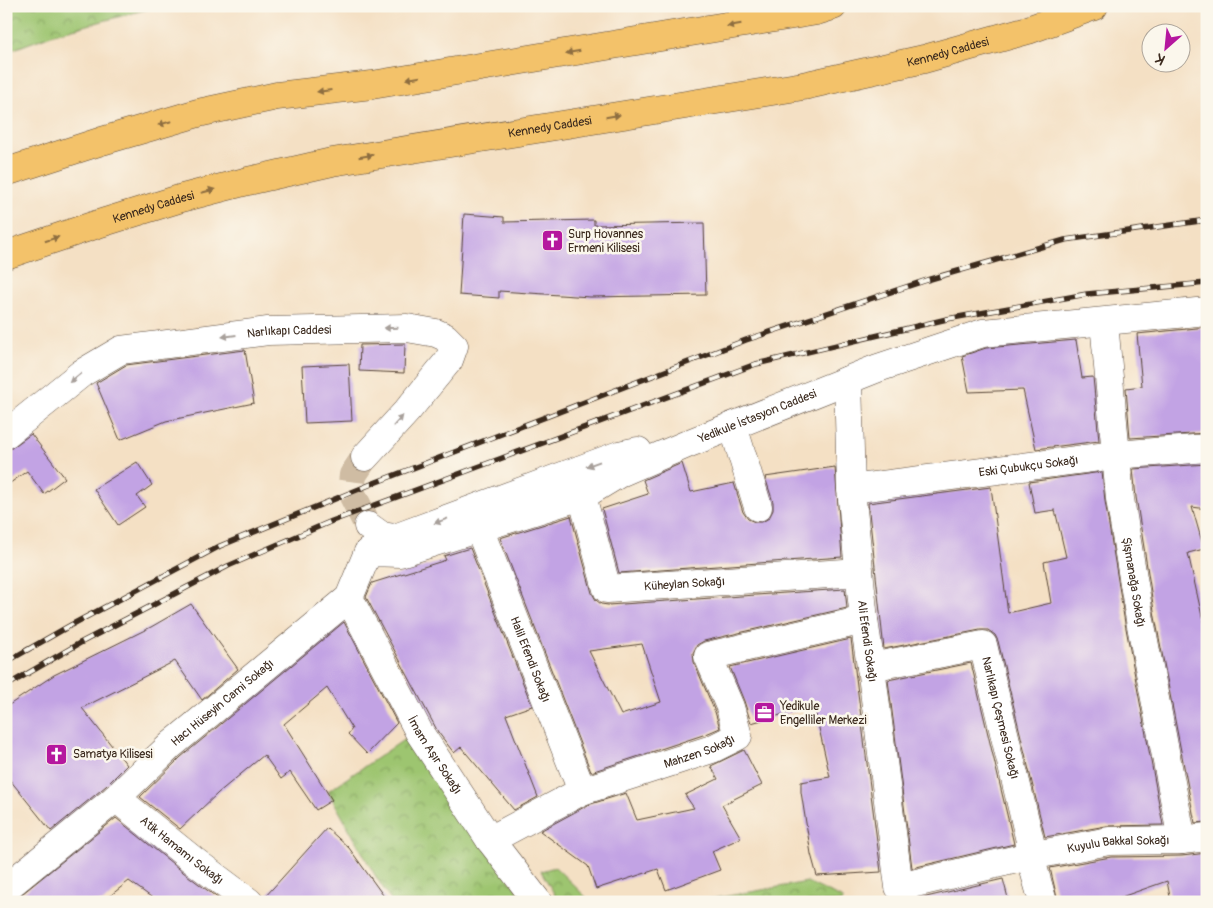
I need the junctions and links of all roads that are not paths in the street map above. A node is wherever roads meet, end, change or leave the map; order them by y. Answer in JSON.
{"nodes":[{"id":1,"x":833,"y":6,"type":"edge"},
{"id":2,"x":1094,"y":6,"type":"edge"},
{"id":3,"x":6,"y":172,"type":"edge"},
{"id":4,"x":6,"y":255,"type":"edge"},
{"id":5,"x":1207,"y":311,"type":"edge"},
{"id":6,"x":1104,"y":322,"type":"junction"},
{"id":7,"x":848,"y":380,"type":"junction"},
{"id":8,"x":733,"y":426,"type":"junction"},
{"id":9,"x":6,"y":434,"type":"edge"},
{"id":10,"x":692,"y":442,"type":"junction"},
{"id":11,"x":1207,"y":448,"type":"edge"},
{"id":12,"x":1115,"y":455,"type":"junction"},
{"id":13,"x":365,"y":457,"type":"tunnel mouth"},
{"id":14,"x":851,"y":489,"type":"junction"},
{"id":15,"x":582,"y":496,"type":"junction"},
{"id":16,"x":758,"y":507,"type":"dead end"},
{"id":17,"x":368,"y":526,"type":"tunnel mouth"},
{"id":18,"x":479,"y":528,"type":"junction"},
{"id":19,"x":859,"y":572,"type":"junction"},
{"id":20,"x":349,"y":598,"type":"junction"},
{"id":21,"x":864,"y":620,"type":"junction"},
{"id":22,"x":871,"y":667,"type":"junction"},
{"id":23,"x":582,"y":791,"type":"junction"},
{"id":24,"x":116,"y":798,"type":"junction"},
{"id":25,"x":1194,"y":838,"type":"edge"},
{"id":26,"x":490,"y":840,"type":"junction"},
{"id":27,"x":1030,"y":856,"type":"junction"},
{"id":28,"x":6,"y":888,"type":"edge"},
{"id":29,"x":249,"y":902,"type":"edge"},
{"id":30,"x":538,"y":902,"type":"edge"},
{"id":31,"x":1043,"y":902,"type":"edge"}],
"edges":[{"from":1,"to":3,"type":"highway","one_way":true},
{"from":4,"to":2,"type":"highway","name":"Kennedy Caddesi","one_way":true},
{"from":5,"to":6,"type":"street","name":"Yedikule İstasyon Caddesi"},
{"from":6,"to":7,"type":"street","name":"Yedikule İstasyon Caddesi"},
{"from":6,"to":12,"type":"street","name":"Şişmanağa Sokağı"},
{"from":7,"to":8,"type":"street","name":"Yedikule İstasyon Caddesi"},
{"from":7,"to":14,"type":"street","name":"Ali Efendi Sokağı"},
{"from":8,"to":10,"type":"street","name":"Yedikule İstasyon Caddesi"},
{"from":8,"to":16,"type":"street"},
{"from":13,"to":9,"type":"street","name":"Narlıkapı Caddesi","one_way":true},
{"from":10,"to":15,"type":"street","name":"Yedikule İstasyon Caddesi"},
{"from":10,"to":17,"type":"street","one_way":true},
{"from":11,"to":12,"type":"street","name":"Eski Çubukçu Sokağı"},
{"from":12,"to":14,"type":"street","name":"Eski Çubukçu Sokağı"},
{"from":12,"to":25,"type":"street","name":"Şişmanağa Sokağı"},
{"from":14,"to":19,"type":"street","name":"Ali Efendi Sokağı"},
{"from":15,"to":18,"type":"street","name":"Yedikule İstasyon Caddesi"},
{"from":15,"to":19,"type":"street","name":"Küheylan Sokağı"},
{"from":18,"to":20,"type":"street","name":"Yedikule İstasyon Caddesi"},
{"from":18,"to":23,"type":"street","name":"Halil Efendi Sokağı"},
{"from":19,"to":21,"type":"street","name":"Ali Efendi Sokağı"},
{"from":20,"to":24,"type":"street","name":"Hacı Hüseyin Cami Sokağı"},
{"from":20,"to":26,"type":"street","name":"İmam Aşır Sokağı"},
{"from":21,"to":22,"type":"street","name":"Ali Efendi Sokağı"},
{"from":21,"to":23,"type":"street","name":"Mahzen Sokağı"},
{"from":22,"to":27,"type":"street","name":"Narlıkapı Çeşmesi Sokağı"},
{"from":22,"to":27,"type":"street","name":"Ali Efendi Sokağı"},
{"from":23,"to":26,"type":"street","name":"Mahzen Sokağı"},
{"from":24,"to":28,"type":"street","name":"Hacı Hüseyin Cami Sokağı"},
{"from":24,"to":29,"type":"street","name":"Atik Hamamı Sokağı"},
{"from":25,"to":27,"type":"street","name":"Kuyulu Bakkal Sokağı"},
{"from":26,"to":30,"type":"street","name":"İmam Aşır Sokağı"},
{"from":27,"to":31,"type":"street","name":"Narlıkapı Çeşmesi Sokağı"}]}
